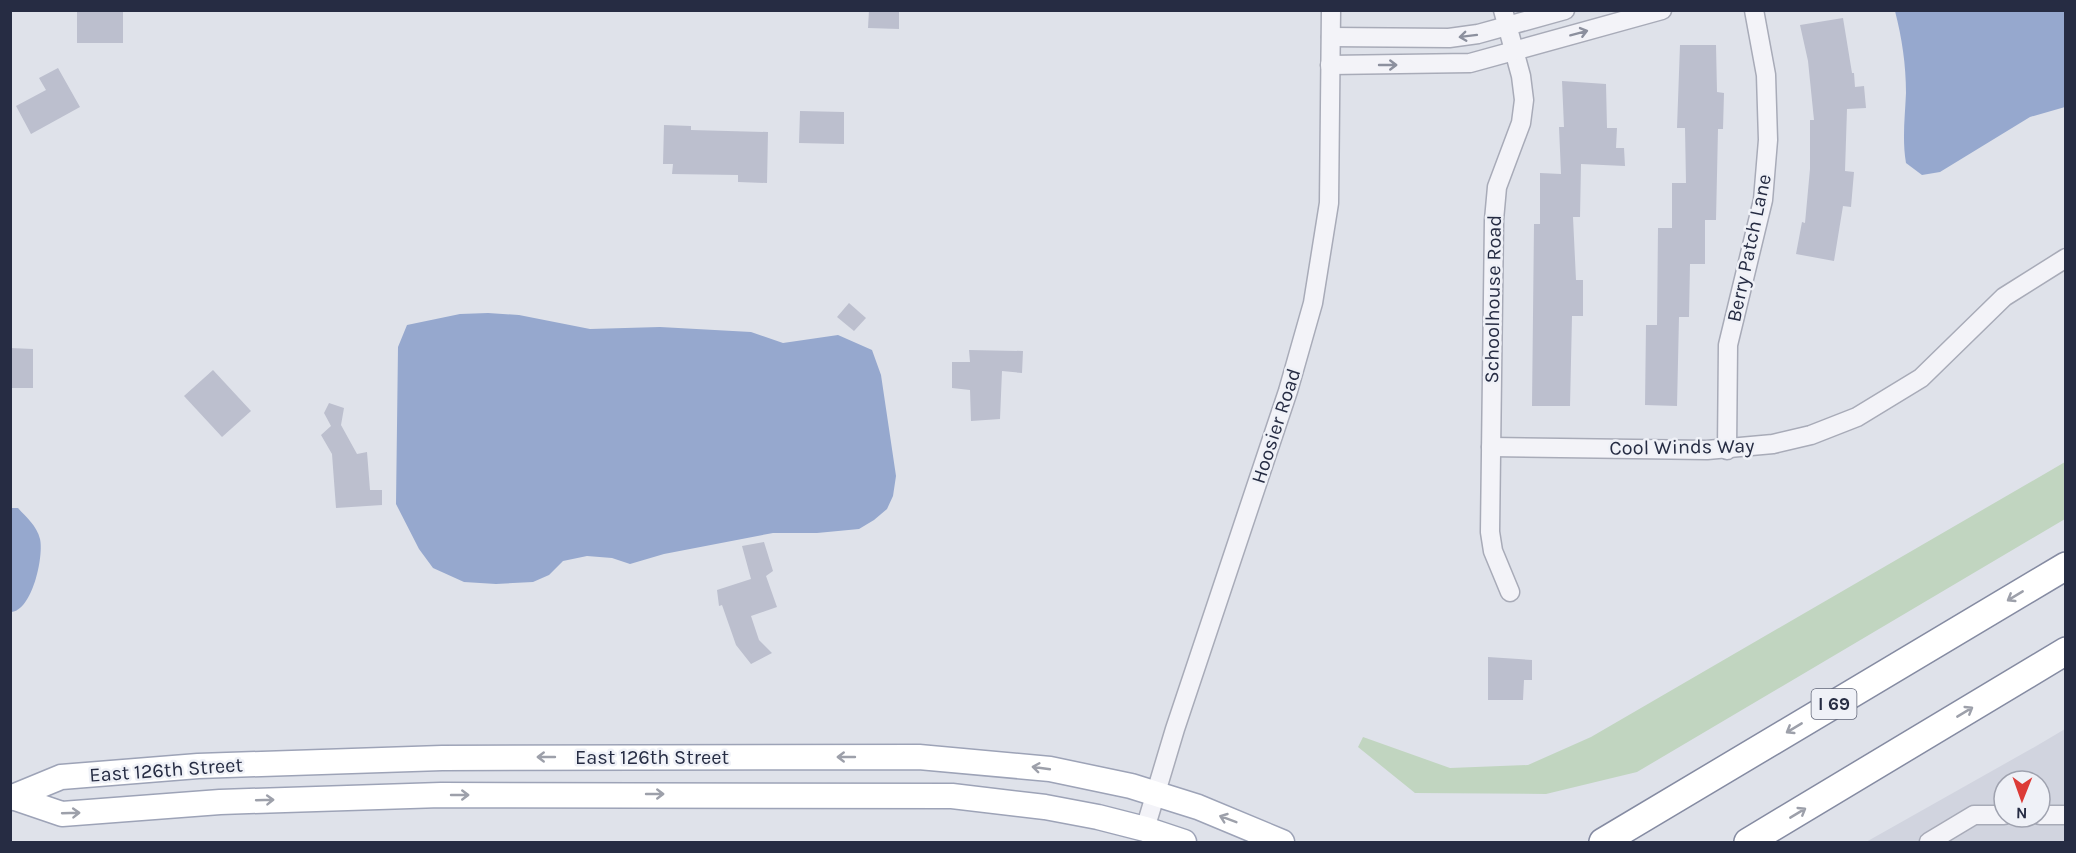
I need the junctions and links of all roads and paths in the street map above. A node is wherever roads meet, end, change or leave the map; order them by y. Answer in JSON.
{"nodes":[{"id":1,"x":1331,"y":10,"type":"edge"},
{"id":2,"x":1565,"y":10,"type":"edge"},
{"id":3,"x":1662,"y":10,"type":"edge"},
{"id":4,"x":1754,"y":10,"type":"edge"},
{"id":5,"x":1505,"y":19,"type":"edge"},
{"id":6,"x":1330,"y":37,"type":"junction"},
{"id":7,"x":1515,"y":52,"type":"junction"},
{"id":8,"x":1330,"y":65,"type":"junction"},
{"id":9,"x":2066,"y":258,"type":"edge"},
{"id":10,"x":1491,"y":447,"type":"junction"},
{"id":11,"x":1727,"y":450,"type":"junction"},
{"id":12,"x":2066,"y":566,"type":"edge"},
{"id":13,"x":1510,"y":592,"type":"dead end"},
{"id":14,"x":2066,"y":651,"type":"edge"},
{"id":15,"x":1155,"y":793,"type":"junction"},
{"id":16,"x":13,"y":798,"type":"edge"},
{"id":17,"x":1992,"y":815,"type":"edge"},
{"id":18,"x":1145,"y":829,"type":"junction"},
{"id":19,"x":1184,"y":843,"type":"edge"},
{"id":20,"x":1282,"y":843,"type":"edge"},
{"id":21,"x":1603,"y":843,"type":"edge"},
{"id":22,"x":1748,"y":843,"type":"edge"},
{"id":23,"x":1929,"y":843,"type":"edge"}],
"edges":[{"from":1,"to":6,"type":"street","name":"Hoosier Road"},
{"from":2,"to":5,"type":"street"},
{"from":7,"to":3,"type":"street","one_way":true},
{"from":4,"to":11,"type":"street","name":"Berry Patch Lane"},
{"from":5,"to":6,"type":"street","one_way":true},
{"from":5,"to":7,"type":"street","name":"Schoolhouse Road"},
{"from":6,"to":8,"type":"street","name":"Hoosier Road"},
{"from":8,"to":7,"type":"street","one_way":true},
{"from":7,"to":10,"type":"street","name":"Schoolhouse Road"},
{"from":8,"to":15,"type":"street","name":"Hoosier Road"},
{"from":9,"to":11,"type":"street","name":"Cool Winds Way"},
{"from":10,"to":11,"type":"street","name":"Cool Winds Way"},
{"from":10,"to":13,"type":"street","name":"Schoolhouse Road"},
{"from":12,"to":21,"type":"highway","number":"I 69","one_way":true},
{"from":22,"to":14,"type":"highway","one_way":true},
{"from":15,"to":16,"type":"main road","name":"East 126th Street","one_way":true},
{"from":15,"to":18,"type":"street","name":"Hoosier Road"},
{"from":20,"to":15,"type":"main road","name":"East 126th Street","one_way":true},
{"from":16,"to":18,"type":"main road","name":"East 126th Street","one_way":true},
{"from":17,"to":23,"type":"street"},
{"from":18,"to":19,"type":"main road","name":"East 126th Street"}]}
